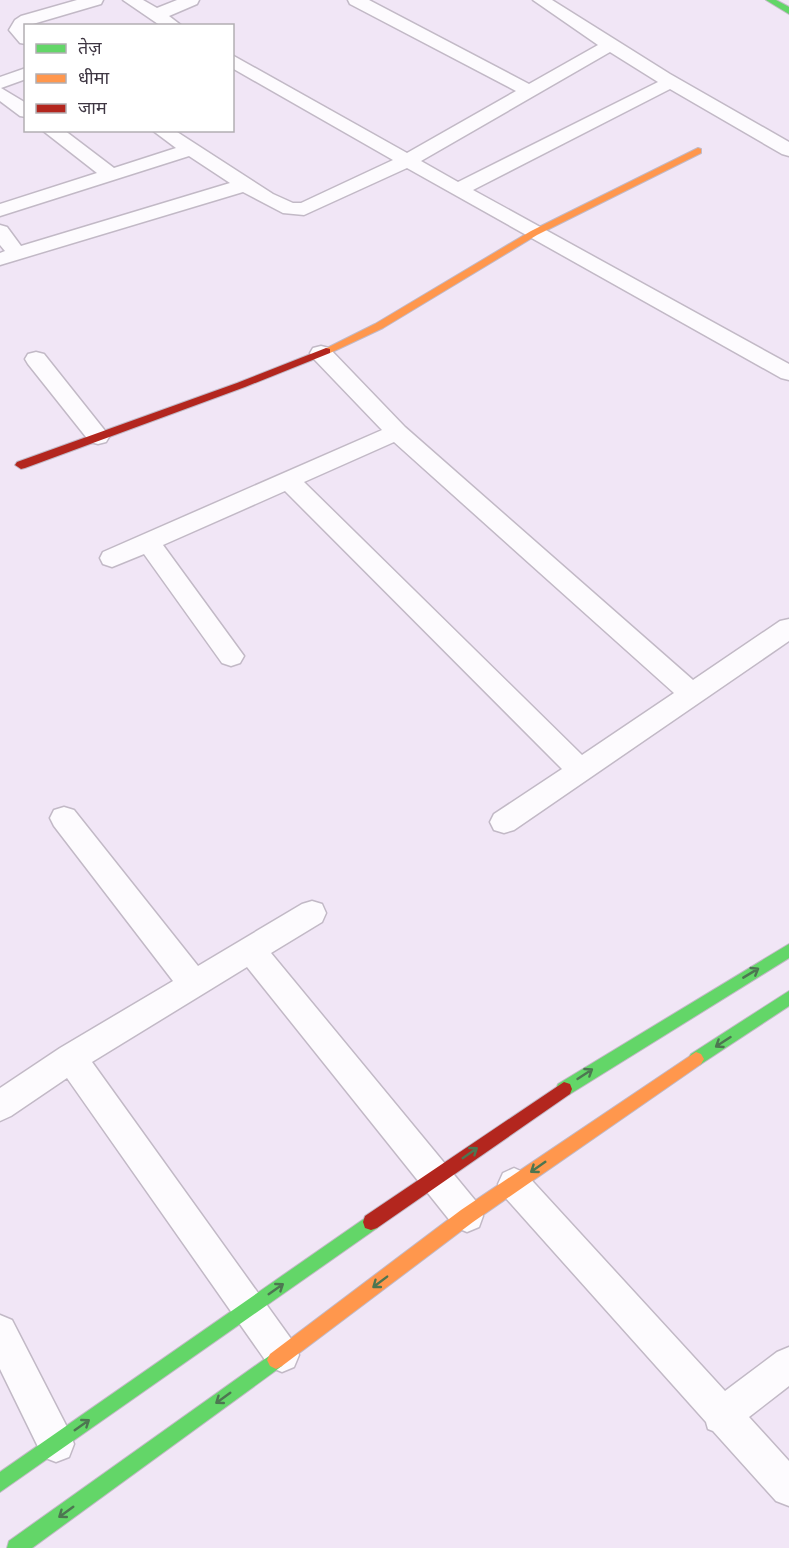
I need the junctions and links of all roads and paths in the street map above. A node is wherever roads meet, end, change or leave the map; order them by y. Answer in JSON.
{"nodes":[{"id":1,"x":95,"y":0,"type":"edge"},
{"id":2,"x":131,"y":0,"type":"edge"},
{"id":3,"x":191,"y":0,"type":"edge"},
{"id":4,"x":356,"y":0,"type":"edge"},
{"id":5,"x":541,"y":0,"type":"edge"},
{"id":6,"x":770,"y":0,"type":"edge"},
{"id":7,"x":789,"y":11,"type":"edge"},
{"id":8,"x":156,"y":15,"type":"junction"},
{"id":9,"x":171,"y":24,"type":"edge"},
{"id":10,"x":24,"y":37,"type":"edge"},
{"id":11,"x":610,"y":45,"type":"junction"},
{"id":12,"x":234,"y":61,"type":"edge"},
{"id":13,"x":24,"y":75,"type":"edge"},
{"id":14,"x":671,"y":81,"type":"junction"},
{"id":15,"x":0,"y":84,"type":"edge"},
{"id":16,"x":530,"y":91,"type":"junction"},
{"id":17,"x":0,"y":93,"type":"edge"},
{"id":18,"x":24,"y":111,"type":"edge"},
{"id":19,"x":54,"y":132,"type":"edge"},
{"id":20,"x":164,"y":132,"type":"edge"},
{"id":21,"x":190,"y":150,"type":"junction"},
{"id":22,"x":789,"y":150,"type":"edge"},
{"id":23,"x":698,"y":151,"type":"dead end"},
{"id":24,"x":407,"y":161,"type":"junction"},
{"id":25,"x":112,"y":175,"type":"junction"},
{"id":26,"x":245,"y":185,"type":"junction"},
{"id":27,"x":458,"y":190,"type":"junction"},
{"id":28,"x":0,"y":210,"type":"edge"},
{"id":29,"x":0,"y":231,"type":"edge"},
{"id":30,"x":534,"y":233,"type":"junction"},
{"id":31,"x":8,"y":257,"type":"edge"},
{"id":32,"x":321,"y":353,"type":"junction"},
{"id":33,"x":36,"y":359,"type":"dead end"},
{"id":34,"x":789,"y":373,"type":"edge"},
{"id":35,"x":397,"y":432,"type":"junction"},
{"id":36,"x":98,"y":437,"type":"junction"},
{"id":37,"x":21,"y":465,"type":"dead end"},
{"id":38,"x":289,"y":481,"type":"junction"},
{"id":39,"x":148,"y":542,"type":"junction"},
{"id":40,"x":112,"y":558,"type":"dead end"},
{"id":41,"x":789,"y":628,"type":"edge"},
{"id":42,"x":231,"y":656,"type":"dead end"},
{"id":43,"x":692,"y":694,"type":"junction"},
{"id":44,"x":580,"y":770,"type":"junction"},
{"id":45,"x":64,"y":818,"type":"dead end"},
{"id":46,"x":504,"y":822,"type":"dead end"},
{"id":47,"x":312,"y":913,"type":"dead end"},
{"id":48,"x":250,"y":949,"type":"junction"},
{"id":49,"x":789,"y":950,"type":"edge"},
{"id":50,"x":193,"y":984,"type":"junction"},
{"id":51,"x":789,"y":998,"type":"edge"},
{"id":52,"x":71,"y":1058,"type":"junction"},
{"id":53,"x":0,"y":1106,"type":"edge"},
{"id":54,"x":435,"y":1177,"type":"junction"},
{"id":55,"x":514,"y":1184,"type":"junction"},
{"id":56,"x":467,"y":1216,"type":"junction"},
{"id":57,"x":247,"y":1309,"type":"junction"},
{"id":58,"x":0,"y":1332,"type":"edge"},
{"id":59,"x":282,"y":1355,"type":"junction"},
{"id":60,"x":789,"y":1364,"type":"edge"},
{"id":61,"x":721,"y":1416,"type":"junction"},
{"id":62,"x":56,"y":1444,"type":"junction"},
{"id":63,"x":0,"y":1483,"type":"edge"},
{"id":64,"x":789,"y":1488,"type":"edge"},
{"id":65,"x":16,"y":1548,"type":"edge"}],
"edges":[{"from":1,"to":10,"type":"street"},
{"from":2,"to":8,"type":"street"},
{"from":3,"to":8,"type":"street"},
{"from":4,"to":16,"type":"street"},
{"from":5,"to":11,"type":"street"},
{"from":6,"to":7,"type":"street"},
{"from":8,"to":9,"type":"street"},
{"from":11,"to":14,"type":"street"},
{"from":11,"to":16,"type":"street"},
{"from":12,"to":24,"type":"street"},
{"from":13,"to":15,"type":"street"},
{"from":14,"to":22,"type":"street"},
{"from":14,"to":27,"type":"street"},
{"from":16,"to":24,"type":"street"},
{"from":17,"to":18,"type":"street"},
{"from":19,"to":25,"type":"street"},
{"from":20,"to":21,"type":"street"},
{"from":21,"to":25,"type":"street"},
{"from":21,"to":26,"type":"street"},
{"from":23,"to":30,"type":"street"},
{"from":24,"to":26,"type":"street"},
{"from":24,"to":27,"type":"street"},
{"from":25,"to":28,"type":"street"},
{"from":26,"to":31,"type":"street"},
{"from":27,"to":30,"type":"street"},
{"from":29,"to":31,"type":"street"},
{"from":30,"to":32,"type":"street"},
{"from":30,"to":34,"type":"street"},
{"from":32,"to":35,"type":"street"},
{"from":32,"to":36,"type":"street"},
{"from":33,"to":36,"type":"street"},
{"from":35,"to":38,"type":"street"},
{"from":35,"to":43,"type":"street"},
{"from":36,"to":37,"type":"street"},
{"from":38,"to":39,"type":"street"},
{"from":38,"to":44,"type":"street"},
{"from":39,"to":40,"type":"street"},
{"from":39,"to":42,"type":"street"},
{"from":41,"to":43,"type":"street"},
{"from":43,"to":44,"type":"street"},
{"from":44,"to":46,"type":"street"},
{"from":45,"to":50,"type":"street"},
{"from":47,"to":48,"type":"street"},
{"from":48,"to":50,"type":"street"},
{"from":48,"to":54,"type":"street"},
{"from":54,"to":49,"type":"street","one_way":true},
{"from":50,"to":52,"type":"street"},
{"from":51,"to":55,"type":"street","one_way":true},
{"from":52,"to":53,"type":"street"},
{"from":52,"to":57,"type":"street"},
{"from":54,"to":56,"type":"street"},
{"from":57,"to":54,"type":"street","one_way":true},
{"from":55,"to":56,"type":"street"},
{"from":55,"to":61,"type":"street"},
{"from":56,"to":59,"type":"street","one_way":true},
{"from":57,"to":59,"type":"street"},
{"from":62,"to":57,"type":"street","one_way":true},
{"from":58,"to":62,"type":"street"},
{"from":59,"to":65,"type":"street","one_way":true},
{"from":60,"to":61,"type":"street"},
{"from":61,"to":64,"type":"street"},
{"from":62,"to":63,"type":"street"}]}
